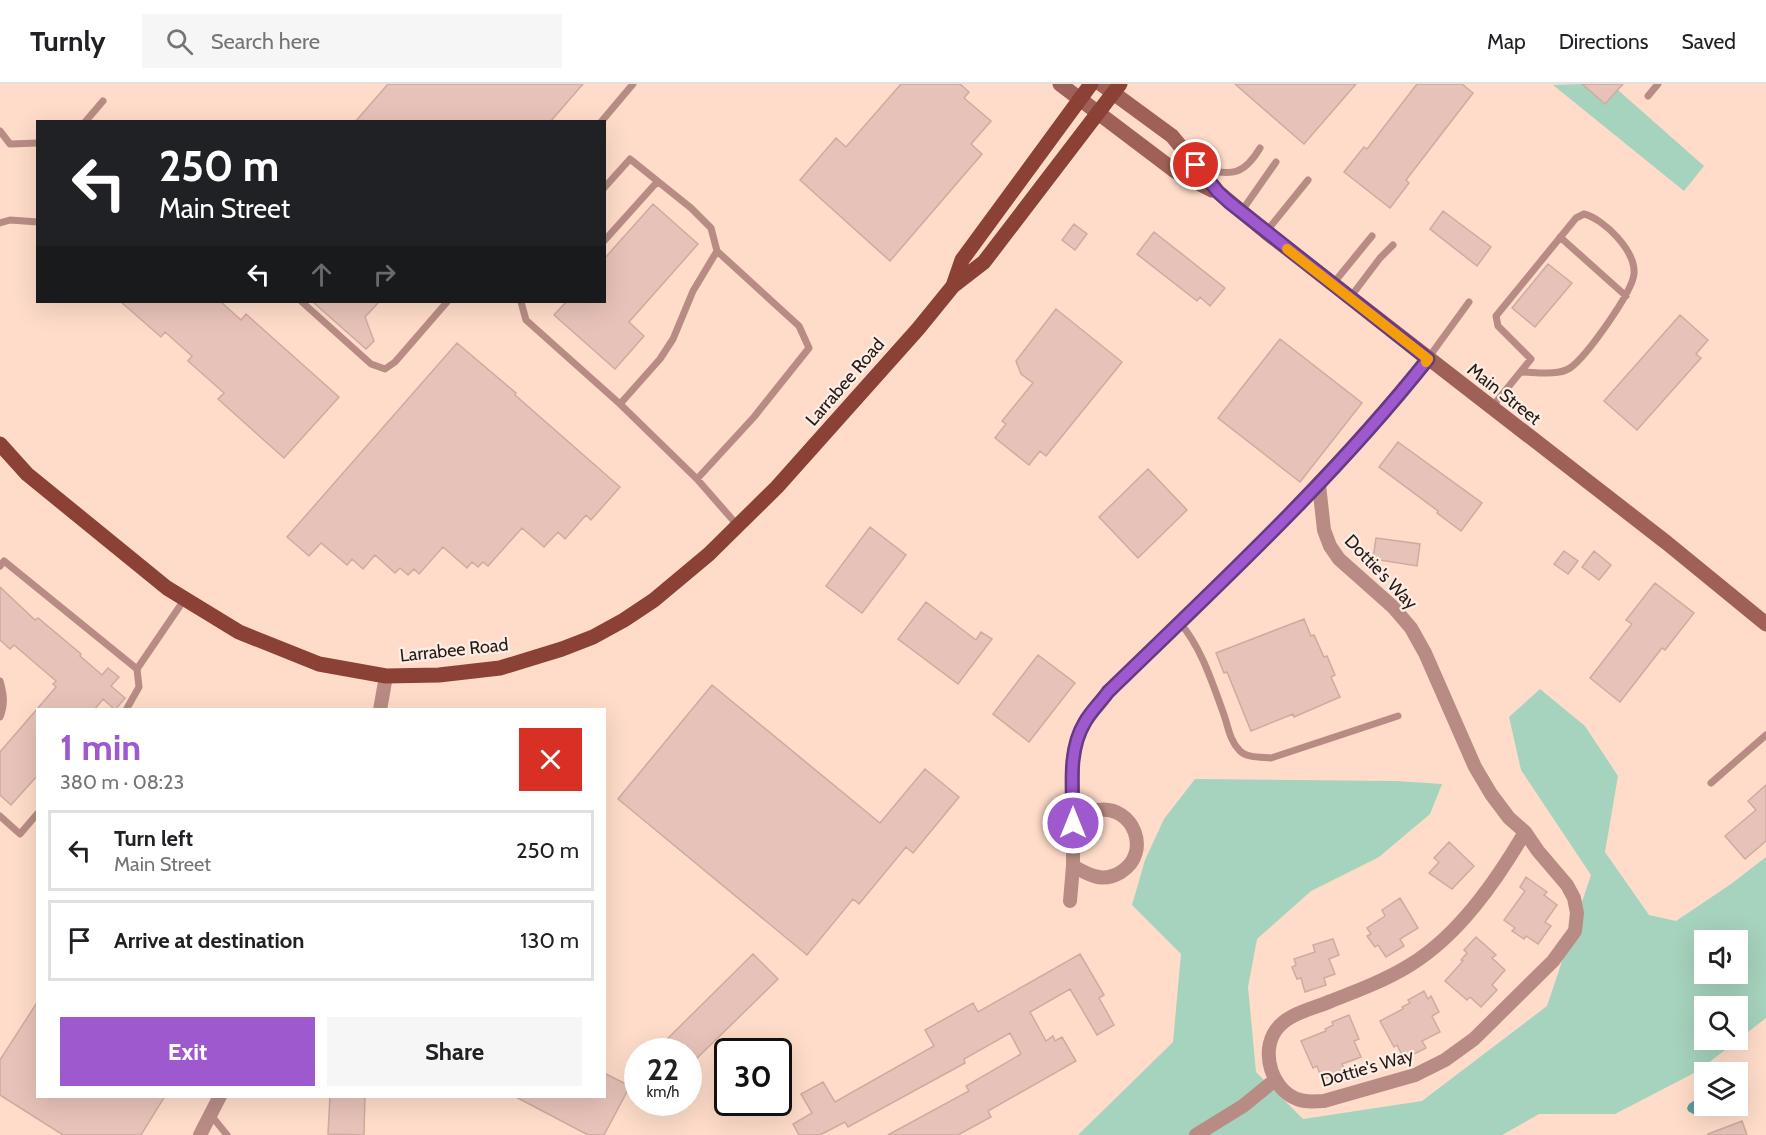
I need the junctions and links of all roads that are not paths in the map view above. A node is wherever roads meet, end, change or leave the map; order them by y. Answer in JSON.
{"nodes":[{"id":1,"x":633,"y":84,"type":"edge"},
{"id":2,"x":1060,"y":84,"type":"edge"},
{"id":3,"x":1091,"y":84,"type":"edge"},
{"id":4,"x":1101,"y":84,"type":"edge"},
{"id":5,"x":1658,"y":84,"type":"edge"},
{"id":6,"x":1117,"y":89,"type":"edge"},
{"id":7,"x":1648,"y":96,"type":"dead end"},
{"id":8,"x":1080,"y":100,"type":"junction"},
{"id":9,"x":103,"y":101,"type":"dead end"},
{"id":10,"x":1098,"y":114,"type":"junction"},
{"id":11,"x":88,"y":120,"type":"edge"},
{"id":12,"x":603,"y":120,"type":"edge"},
{"id":13,"x":0,"y":131,"type":"edge"},
{"id":14,"x":36,"y":143,"type":"edge"},
{"id":15,"x":1260,"y":148,"type":"dead end"},
{"id":16,"x":1276,"y":162,"type":"dead end"},
{"id":17,"x":1196,"y":165,"type":"junction"},
{"id":18,"x":1308,"y":180,"type":"dead end"},
{"id":19,"x":657,"y":182,"type":"junction"},
{"id":20,"x":606,"y":186,"type":"edge"},
{"id":21,"x":1218,"y":192,"type":"junction"},
{"id":22,"x":1241,"y":212,"type":"junction"},
{"id":23,"x":36,"y":222,"type":"edge"},
{"id":24,"x":0,"y":223,"type":"edge"},
{"id":25,"x":1266,"y":232,"type":"junction"},
{"id":26,"x":1372,"y":236,"type":"dead end"},
{"id":27,"x":1560,"y":237,"type":"junction"},
{"id":28,"x":606,"y":239,"type":"edge"},
{"id":29,"x":1394,"y":245,"type":"dead end"},
{"id":30,"x":717,"y":250,"type":"junction"},
{"id":31,"x":1332,"y":285,"type":"junction"},
{"id":32,"x":953,"y":286,"type":"junction"},
{"id":33,"x":1626,"y":296,"type":"junction"},
{"id":34,"x":1349,"y":299,"type":"junction"},
{"id":35,"x":1469,"y":302,"type":"dead end"},
{"id":36,"x":303,"y":303,"type":"edge"},
{"id":37,"x":446,"y":303,"type":"edge"},
{"id":38,"x":521,"y":303,"type":"edge"},
{"id":39,"x":1428,"y":359,"type":"junction"},
{"id":40,"x":1521,"y":372,"type":"junction"},
{"id":41,"x":620,"y":404,"type":"junction"},
{"id":42,"x":1491,"y":408,"type":"junction"},
{"id":43,"x":0,"y":444,"type":"edge"},
{"id":44,"x":0,"y":456,"type":"edge"},
{"id":45,"x":18,"y":465,"type":"junction"},
{"id":46,"x":697,"y":478,"type":"junction"},
{"id":47,"x":1319,"y":485,"type":"junction"},
{"id":48,"x":738,"y":526,"type":"junction"},
{"id":49,"x":0,"y":566,"type":"edge"},
{"id":50,"x":184,"y":600,"type":"junction"},
{"id":51,"x":1180,"y":623,"type":"junction"},
{"id":52,"x":1766,"y":624,"type":"edge"},
{"id":53,"x":137,"y":669,"type":"junction"},
{"id":54,"x":386,"y":676,"type":"junction"},
{"id":55,"x":0,"y":681,"type":"edge"},
{"id":56,"x":127,"y":708,"type":"edge"},
{"id":57,"x":380,"y":708,"type":"edge"},
{"id":58,"x":1398,"y":716,"type":"dead end"},
{"id":59,"x":0,"y":717,"type":"edge"},
{"id":60,"x":1766,"y":735,"type":"edge"},
{"id":61,"x":1711,"y":783,"type":"dead end"},
{"id":62,"x":36,"y":815,"type":"edge"},
{"id":63,"x":0,"y":816,"type":"edge"},
{"id":64,"x":1073,"y":823,"type":"junction"},
{"id":65,"x":1525,"y":832,"type":"junction"},
{"id":66,"x":1073,"y":866,"type":"junction"},
{"id":67,"x":1070,"y":901,"type":"dead end"},
{"id":68,"x":1275,"y":1080,"type":"junction"},
{"id":69,"x":219,"y":1098,"type":"edge"},
{"id":70,"x":210,"y":1114,"type":"junction"},
{"id":71,"x":200,"y":1135,"type":"edge"},
{"id":72,"x":227,"y":1135,"type":"edge"},
{"id":73,"x":1196,"y":1135,"type":"edge"}],
"edges":[{"from":1,"to":12,"type":"lane"},
{"from":2,"to":8,"type":"main road","name":"Main Street"},
{"from":3,"to":8,"type":"main road","name":"Larrabee Road"},
{"from":4,"to":6,"type":"main road","name":"Main Street"},
{"from":5,"to":7,"type":"lane"},
{"from":6,"to":10,"type":"main road","name":"Larrabee Road"},
{"from":6,"to":17,"type":"main road","name":"Main Street"},
{"from":8,"to":10,"type":"main road","name":"Main Street"},
{"from":8,"to":32,"type":"main road","name":"Larrabee Road"},
{"from":9,"to":11,"type":"lane"},
{"from":10,"to":21,"type":"main road","name":"Main Street"},
{"from":10,"to":32,"type":"main road","name":"Larrabee Road"},
{"from":13,"to":14,"type":"lane"},
{"from":15,"to":17,"type":"lane"},
{"from":16,"to":22,"type":"lane"},
{"from":17,"to":21,"type":"main road","name":"Main Street"},
{"from":18,"to":25,"type":"lane"},
{"from":19,"to":20,"type":"lane"},
{"from":19,"to":28,"type":"lane"},
{"from":19,"to":30,"type":"lane"},
{"from":21,"to":22,"type":"main road","name":"Main Street"},
{"from":22,"to":25,"type":"main road","name":"Main Street"},
{"from":23,"to":24,"type":"lane"},
{"from":25,"to":31,"type":"main road","name":"Main Street"},
{"from":26,"to":31,"type":"lane"},
{"from":27,"to":33,"type":"lane"},
{"from":27,"to":33,"type":"lane"},
{"from":27,"to":40,"type":"lane"},
{"from":29,"to":34,"type":"lane"},
{"from":30,"to":41,"type":"lane"},
{"from":30,"to":46,"type":"lane"},
{"from":31,"to":34,"type":"main road","name":"Main Street"},
{"from":32,"to":48,"type":"main road","name":"Larrabee Road"},
{"from":33,"to":40,"type":"lane"},
{"from":34,"to":39,"type":"main road","name":"Main Street"},
{"from":35,"to":39,"type":"lane"},
{"from":36,"to":37,"type":"lane"},
{"from":38,"to":41,"type":"lane"},
{"from":39,"to":42,"type":"main road","name":"Main Street"},
{"from":39,"to":47,"type":"street"},
{"from":40,"to":42,"type":"lane"},
{"from":41,"to":46,"type":"lane"},
{"from":42,"to":52,"type":"main road","name":"Main Street"},
{"from":43,"to":45,"type":"main road","name":"Larrabee Road"},
{"from":44,"to":45,"type":"main road","name":"Larrabee Road"},
{"from":45,"to":50,"type":"main road","name":"Larrabee Road"},
{"from":46,"to":48,"type":"lane"},
{"from":47,"to":51,"type":"street"},
{"from":47,"to":65,"type":"street","name":"Dottie's Way"},
{"from":48,"to":54,"type":"main road","name":"Larrabee Road"},
{"from":49,"to":53,"type":"lane"},
{"from":50,"to":53,"type":"lane"},
{"from":50,"to":54,"type":"main road","name":"Larrabee Road"},
{"from":51,"to":58,"type":"lane"},
{"from":51,"to":64,"type":"street"},
{"from":53,"to":56,"type":"lane"},
{"from":54,"to":57,"type":"street"},
{"from":55,"to":59,"type":"lane"},
{"from":60,"to":61,"type":"lane"},
{"from":62,"to":63,"type":"lane"},
{"from":64,"to":66,"type":"street"},
{"from":64,"to":66,"type":"street"},
{"from":65,"to":68,"type":"street"},
{"from":65,"to":68,"type":"street","name":"Dottie's Way"},
{"from":66,"to":67,"type":"street"},
{"from":68,"to":73,"type":"street"},
{"from":69,"to":70,"type":"street"},
{"from":70,"to":71,"type":"street"},
{"from":70,"to":72,"type":"lane"}]}
